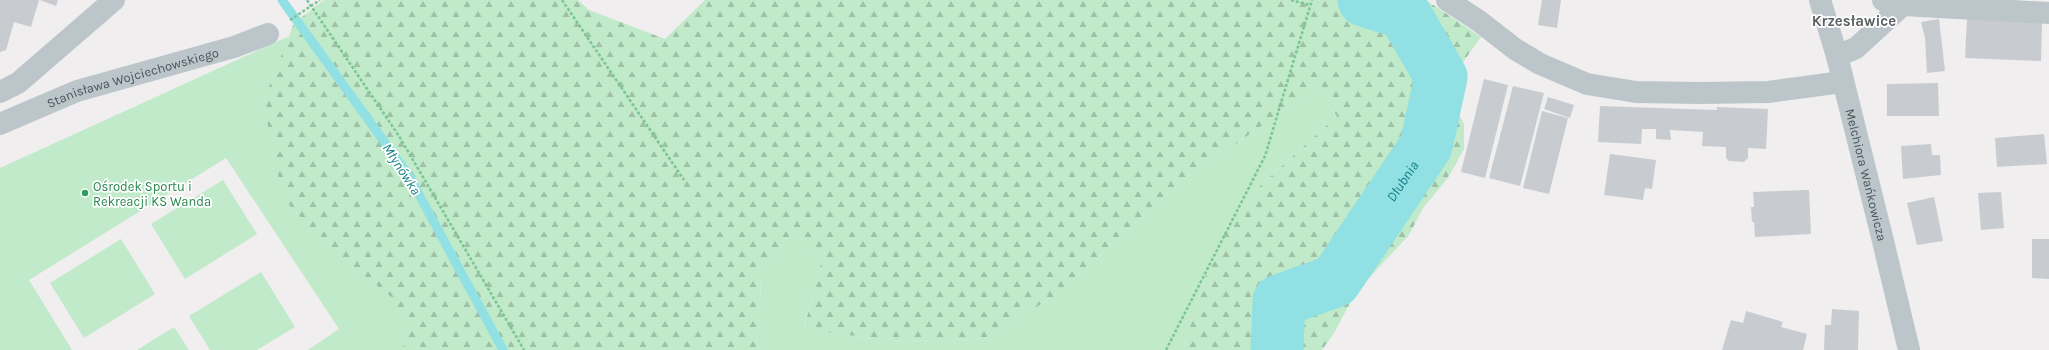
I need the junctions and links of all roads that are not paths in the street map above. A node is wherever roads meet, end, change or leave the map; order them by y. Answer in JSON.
{"nodes":[{"id":1,"x":114,"y":0,"type":"edge"},
{"id":2,"x":1447,"y":0,"type":"edge"},
{"id":3,"x":1820,"y":0,"type":"edge"},
{"id":4,"x":1893,"y":2,"type":"edge"},
{"id":5,"x":2049,"y":13,"type":"edge"},
{"id":6,"x":268,"y":34,"type":"dead end"},
{"id":7,"x":1837,"y":56,"type":"junction"},
{"id":8,"x":1842,"y":82,"type":"junction"},
{"id":9,"x":0,"y":92,"type":"edge"},
{"id":10,"x":0,"y":124,"type":"edge"},
{"id":11,"x":1909,"y":350,"type":"edge"}],
"edges":[{"from":1,"to":9,"type":"street"},
{"from":2,"to":8,"type":"street"},
{"from":3,"to":7,"type":"street","name":"Melchiora Wańkowicza"},
{"from":4,"to":5,"type":"street"},
{"from":4,"to":7,"type":"street"},
{"from":6,"to":10,"type":"street","name":"Stanisława Wojciechowskiego"},
{"from":7,"to":8,"type":"street","name":"Melchiora Wańkowicza"},
{"from":8,"to":11,"type":"street","name":"Melchiora Wańkowicza"}]}
